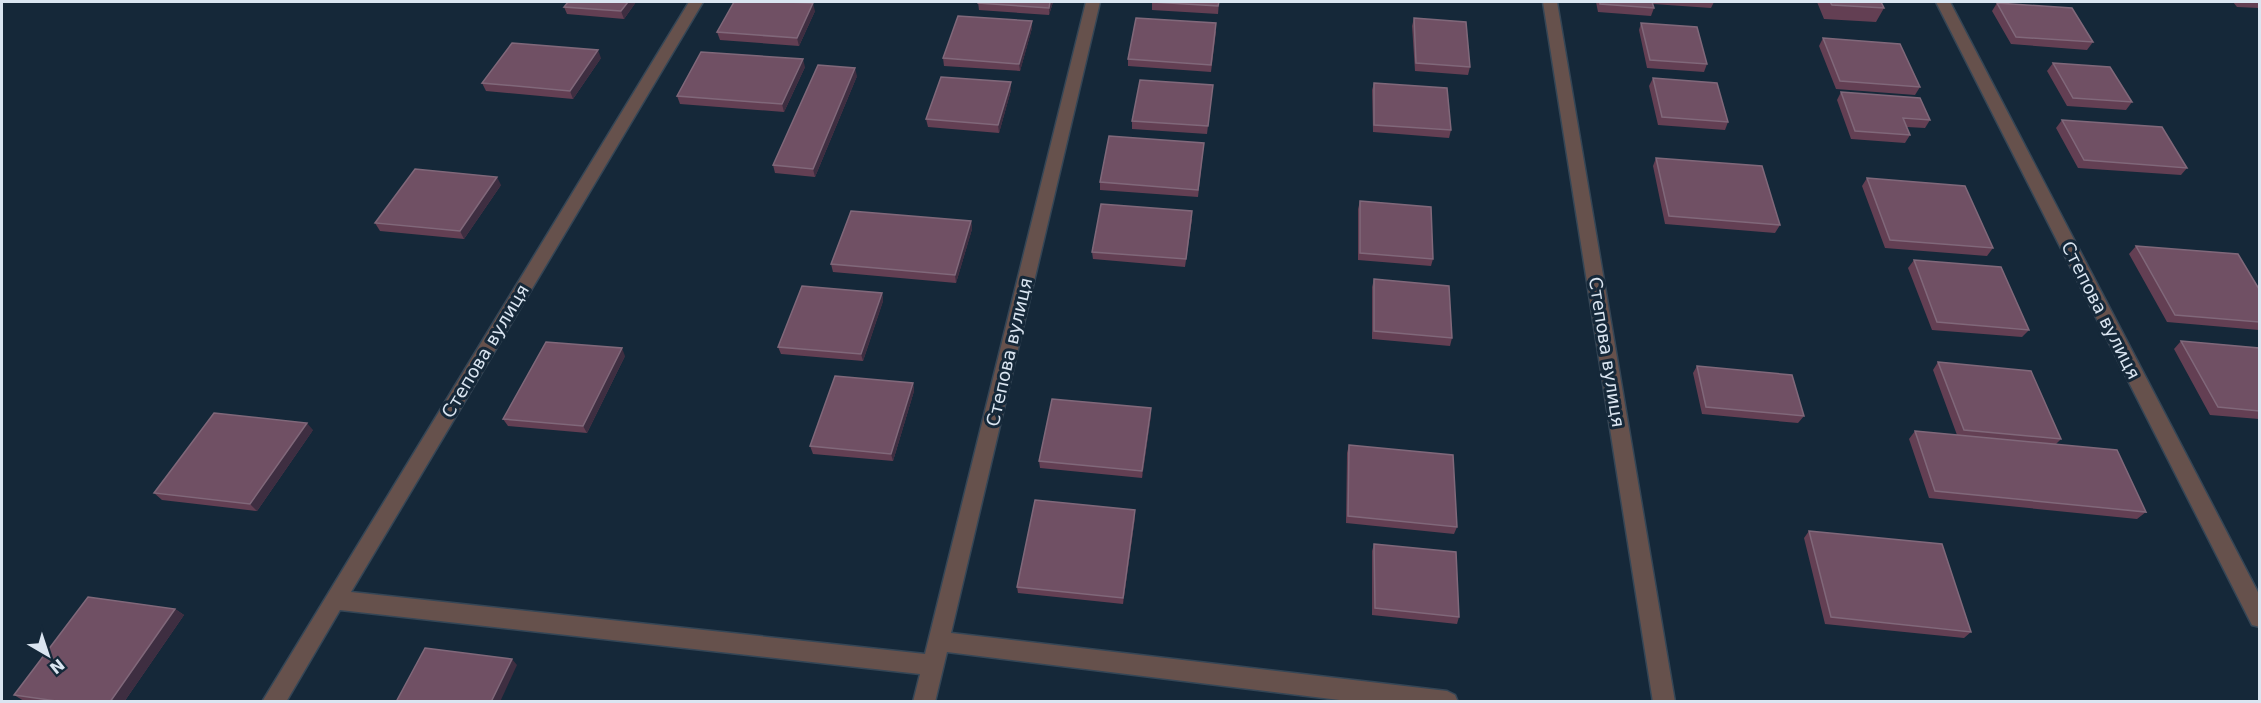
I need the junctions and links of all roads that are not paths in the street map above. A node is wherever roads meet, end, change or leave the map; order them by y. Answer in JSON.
{"nodes":[{"id":1,"x":696,"y":2,"type":"edge"},
{"id":2,"x":1093,"y":2,"type":"edge"},
{"id":3,"x":1550,"y":2,"type":"edge"},
{"id":4,"x":1943,"y":2,"type":"edge"},
{"id":5,"x":334,"y":600,"type":"junction"},
{"id":6,"x":2259,"y":618,"type":"edge"},
{"id":7,"x":940,"y":641,"type":"junction"},
{"id":8,"x":933,"y":664,"type":"junction"},
{"id":9,"x":273,"y":702,"type":"edge"},
{"id":10,"x":924,"y":702,"type":"edge"},
{"id":11,"x":1447,"y":702,"type":"edge"},
{"id":12,"x":1664,"y":702,"type":"edge"}],
"edges":[{"from":1,"to":5,"type":"street","name":"Степова вулиця"},
{"from":2,"to":7,"type":"street","name":"Степова вулиця"},
{"from":3,"to":12,"type":"street","name":"Степова вулиця"},
{"from":4,"to":6,"type":"street","name":"Степова вулиця"},
{"from":5,"to":8,"type":"street"},
{"from":5,"to":9,"type":"street","name":"Степова вулиця"},
{"from":7,"to":8,"type":"street","name":"Степова вулиця"},
{"from":7,"to":11,"type":"street"},
{"from":8,"to":10,"type":"street","name":"Степова вулиця"}]}
